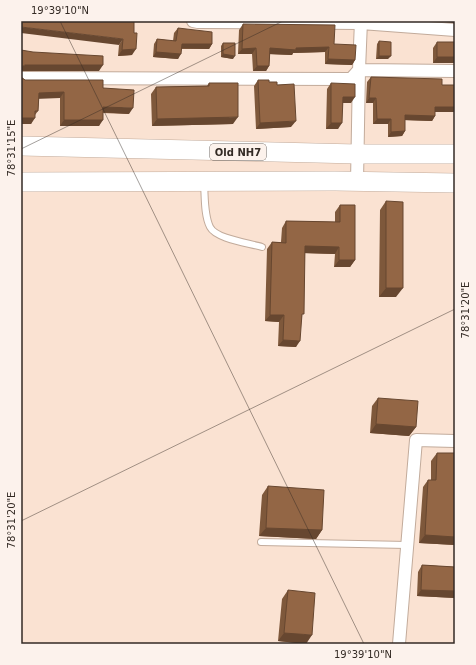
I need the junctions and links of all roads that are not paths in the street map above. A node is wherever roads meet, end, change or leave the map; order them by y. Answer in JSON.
{"nodes":[{"id":1,"x":193,"y":21,"type":"edge"},
{"id":2,"x":361,"y":22,"type":"edge"},
{"id":3,"x":455,"y":30,"type":"edge"},
{"id":4,"x":359,"y":70,"type":"junction"},
{"id":5,"x":455,"y":72,"type":"edge"},
{"id":6,"x":21,"y":78,"type":"edge"},
{"id":7,"x":21,"y":146,"type":"edge"},
{"id":8,"x":357,"y":154,"type":"junction"},
{"id":9,"x":455,"y":154,"type":"edge"},
{"id":10,"x":21,"y":182,"type":"edge"},
{"id":11,"x":204,"y":182,"type":"junction"},
{"id":12,"x":357,"y":182,"type":"junction"},
{"id":13,"x":455,"y":183,"type":"edge"},
{"id":14,"x":262,"y":247,"type":"dead end"},
{"id":15,"x":455,"y":441,"type":"edge"},
{"id":16,"x":261,"y":542,"type":"dead end"},
{"id":17,"x":407,"y":545,"type":"junction"},
{"id":18,"x":399,"y":644,"type":"edge"}],
"edges":[{"from":1,"to":2,"type":"street"},
{"from":2,"to":3,"type":"street"},
{"from":2,"to":4,"type":"street"},
{"from":4,"to":5,"type":"street"},
{"from":4,"to":6,"type":"street"},
{"from":4,"to":8,"type":"street"},
{"from":7,"to":8,"type":"main road","number":"Old NH7"},
{"from":8,"to":9,"type":"main road","number":"Old NH7"},
{"from":8,"to":12,"type":"street"},
{"from":10,"to":11,"type":"main road"},
{"from":11,"to":12,"type":"main road"},
{"from":11,"to":14,"type":"lane"},
{"from":12,"to":13,"type":"main road"},
{"from":15,"to":17,"type":"street"},
{"from":16,"to":17,"type":"lane"},
{"from":17,"to":18,"type":"street"}]}
